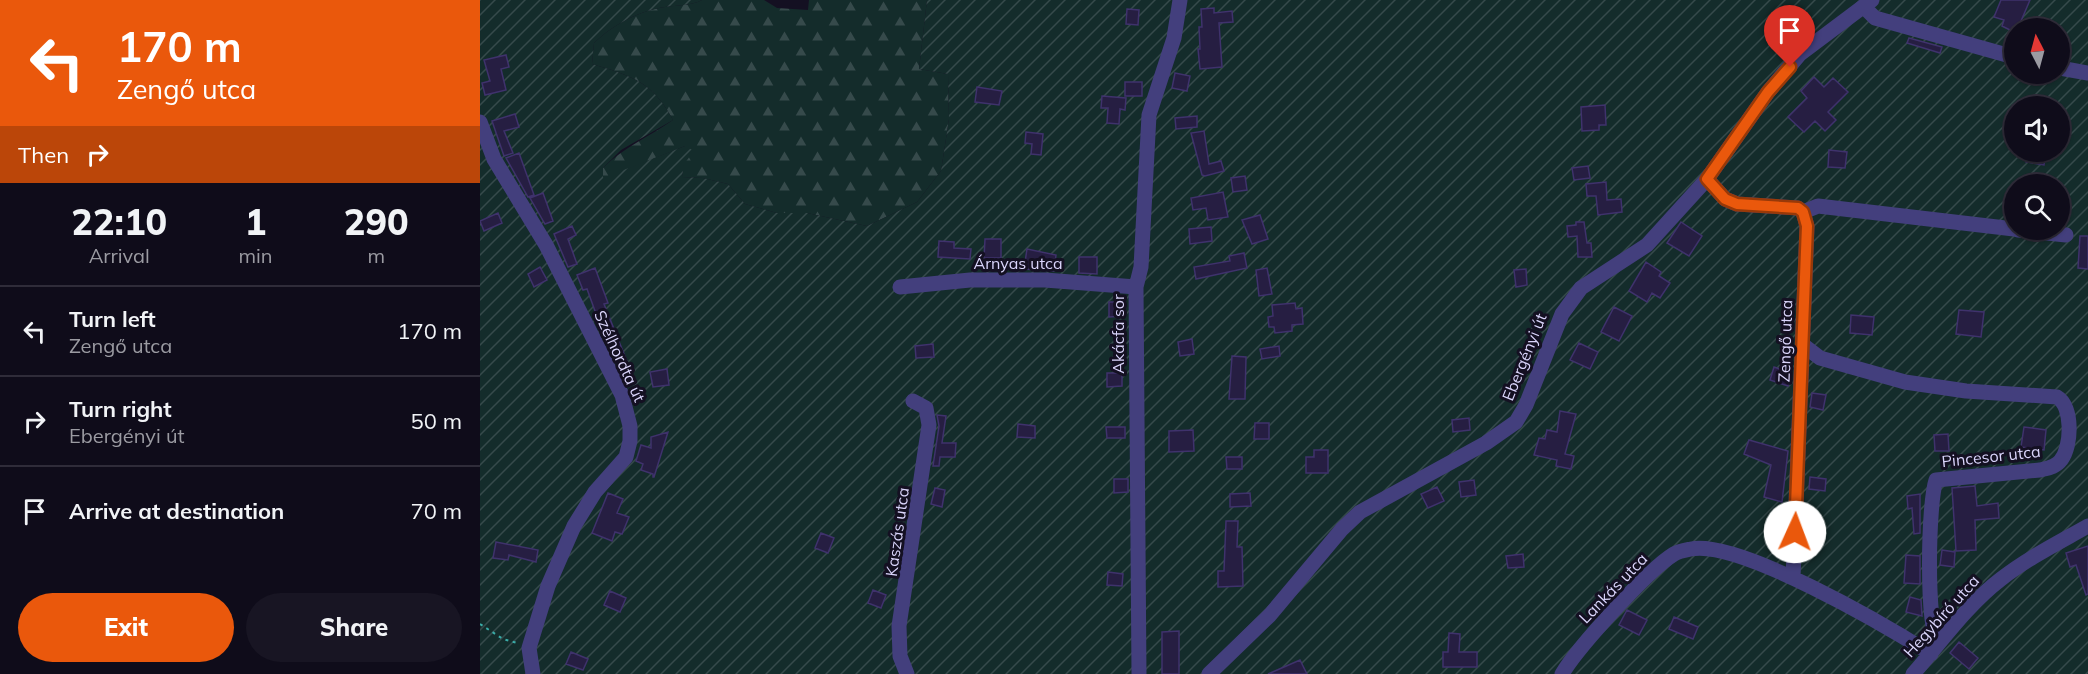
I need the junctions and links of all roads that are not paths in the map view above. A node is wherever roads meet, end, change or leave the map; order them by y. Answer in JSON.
{"nodes":[{"id":1,"x":1180,"y":0,"type":"edge"},
{"id":2,"x":1868,"y":4,"type":"edge"},
{"id":3,"x":2004,"y":54,"type":"edge"},
{"id":4,"x":2070,"y":70,"type":"edge"},
{"id":5,"x":2088,"y":73,"type":"edge"},
{"id":6,"x":480,"y":122,"type":"edge"},
{"id":7,"x":1707,"y":179,"type":"junction"},
{"id":8,"x":1803,"y":212,"type":"junction"},
{"id":9,"x":2004,"y":228,"type":"edge"},
{"id":10,"x":900,"y":287,"type":"dead end"},
{"id":11,"x":1136,"y":287,"type":"junction"},
{"id":12,"x":1803,"y":345,"type":"junction"},
{"id":13,"x":913,"y":401,"type":"dead end"},
{"id":14,"x":2088,"y":526,"type":"edge"},
{"id":15,"x":1793,"y":579,"type":"junction"},
{"id":16,"x":1935,"y":649,"type":"junction"},
{"id":17,"x":533,"y":674,"type":"edge"},
{"id":18,"x":907,"y":674,"type":"edge"},
{"id":19,"x":1139,"y":674,"type":"edge"},
{"id":20,"x":1209,"y":674,"type":"edge"},
{"id":21,"x":1562,"y":674,"type":"edge"},
{"id":22,"x":1913,"y":674,"type":"edge"}],
"edges":[{"from":1,"to":11,"type":"street","name":"Akácfa sor"},
{"from":2,"to":3,"type":"street"},
{"from":2,"to":7,"type":"street","name":"Ebergényi út"},
{"from":4,"to":5,"type":"street"},
{"from":6,"to":17,"type":"street","name":"Szélhordta út"},
{"from":7,"to":8,"type":"street"},
{"from":7,"to":20,"type":"street","name":"Ebergényi út"},
{"from":8,"to":9,"type":"street"},
{"from":8,"to":12,"type":"street","name":"Zengő utca"},
{"from":10,"to":11,"type":"street","name":"Árnyas utca"},
{"from":11,"to":19,"type":"street","name":"Akácfa sor"},
{"from":12,"to":15,"type":"street","name":"Zengő utca"},
{"from":12,"to":16,"type":"street","name":"Pincesor utca"},
{"from":13,"to":18,"type":"street","name":"Kaszás utca"},
{"from":14,"to":16,"type":"street","name":"Hegybíró utca"},
{"from":15,"to":16,"type":"street","name":"Lankás utca"},
{"from":15,"to":21,"type":"street","name":"Lankás utca"},
{"from":16,"to":22,"type":"street","name":"Hegybíró utca"}]}
